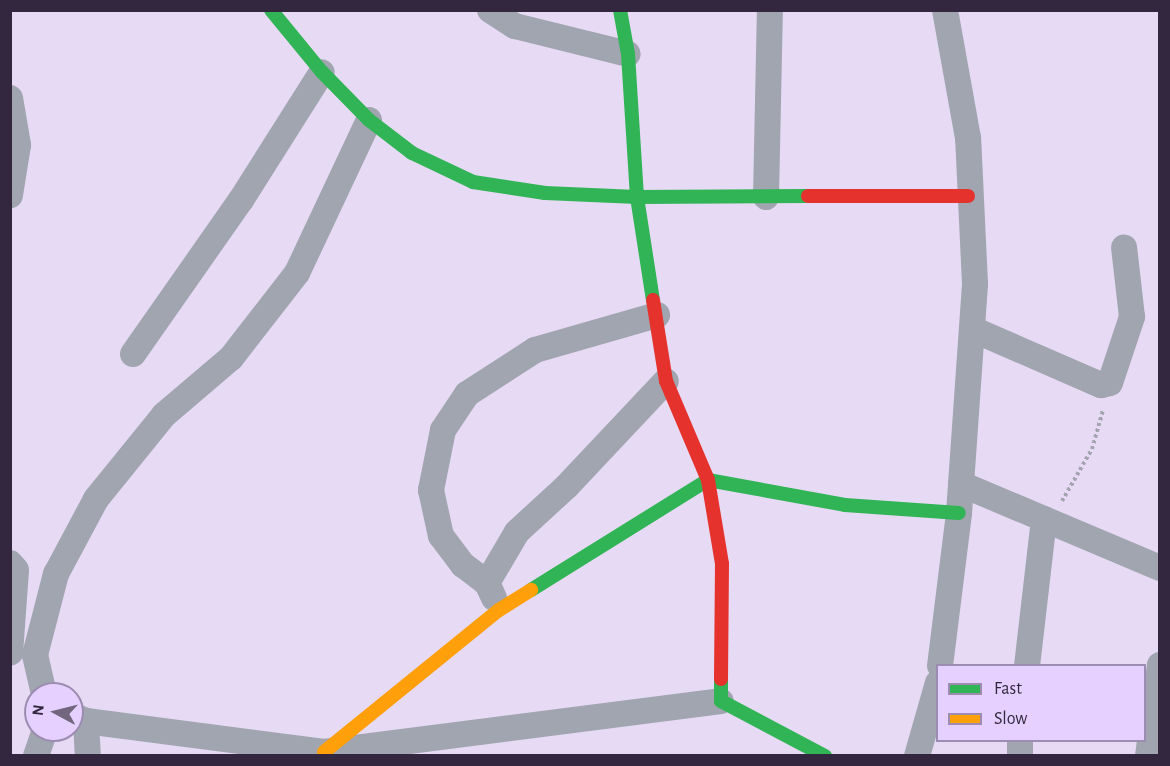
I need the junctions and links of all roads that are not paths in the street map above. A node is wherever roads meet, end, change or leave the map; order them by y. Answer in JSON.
{"nodes":[{"id":1,"x":271,"y":10,"type":"edge"},
{"id":2,"x":490,"y":10,"type":"edge"},
{"id":3,"x":620,"y":10,"type":"edge"},
{"id":4,"x":770,"y":10,"type":"edge"},
{"id":5,"x":945,"y":10,"type":"edge"},
{"id":6,"x":628,"y":54,"type":"junction"},
{"id":7,"x":322,"y":72,"type":"junction"},
{"id":8,"x":10,"y":98,"type":"edge"},
{"id":9,"x":369,"y":120,"type":"junction"},
{"id":10,"x":10,"y":195,"type":"edge"},
{"id":11,"x":968,"y":196,"type":"junction"},
{"id":12,"x":637,"y":197,"type":"junction"},
{"id":13,"x":766,"y":197,"type":"junction"},
{"id":14,"x":1124,"y":247,"type":"dead end"},
{"id":15,"x":657,"y":315,"type":"junction"},
{"id":16,"x":972,"y":329,"type":"junction"},
{"id":17,"x":133,"y":354,"type":"dead end"},
{"id":18,"x":666,"y":381,"type":"junction"},
{"id":19,"x":708,"y":480,"type":"junction"},
{"id":20,"x":961,"y":484,"type":"junction"},
{"id":21,"x":959,"y":513,"type":"junction"},
{"id":22,"x":1044,"y":519,"type":"junction"},
{"id":23,"x":10,"y":563,"type":"edge"},
{"id":24,"x":1160,"y":568,"type":"edge"},
{"id":25,"x":487,"y":584,"type":"junction"},
{"id":26,"x":499,"y":610,"type":"junction"},
{"id":27,"x":10,"y":653,"type":"edge"},
{"id":28,"x":940,"y":664,"type":"edge"},
{"id":29,"x":1027,"y":664,"type":"edge"},
{"id":30,"x":1160,"y":665,"type":"edge"},
{"id":31,"x":41,"y":682,"type":"edge"},
{"id":32,"x":936,"y":690,"type":"edge"},
{"id":33,"x":721,"y":701,"type":"junction"},
{"id":34,"x":84,"y":719,"type":"edge"},
{"id":35,"x":84,"y":739,"type":"edge"},
{"id":36,"x":281,"y":751,"type":"edge"},
{"id":37,"x":324,"y":752,"type":"junction"},
{"id":38,"x":88,"y":756,"type":"edge"},
{"id":39,"x":825,"y":756,"type":"edge"},
{"id":40,"x":917,"y":756,"type":"edge"},
{"id":41,"x":1148,"y":756,"type":"edge"}],
"edges":[{"from":1,"to":7,"type":"street"},
{"from":2,"to":6,"type":"street"},
{"from":3,"to":6,"type":"street"},
{"from":4,"to":13,"type":"street"},
{"from":5,"to":11,"type":"street"},
{"from":6,"to":12,"type":"street"},
{"from":7,"to":9,"type":"street"},
{"from":7,"to":17,"type":"street"},
{"from":8,"to":10,"type":"street"},
{"from":9,"to":12,"type":"street"},
{"from":9,"to":31,"type":"street"},
{"from":11,"to":13,"type":"street"},
{"from":11,"to":16,"type":"street"},
{"from":12,"to":13,"type":"street"},
{"from":12,"to":15,"type":"street"},
{"from":14,"to":16,"type":"street"},
{"from":15,"to":18,"type":"street"},
{"from":15,"to":25,"type":"street"},
{"from":16,"to":20,"type":"street"},
{"from":18,"to":19,"type":"street"},
{"from":18,"to":25,"type":"street"},
{"from":19,"to":21,"type":"street"},
{"from":19,"to":26,"type":"street"},
{"from":19,"to":33,"type":"street"},
{"from":20,"to":21,"type":"street"},
{"from":20,"to":22,"type":"street"},
{"from":21,"to":28,"type":"street"},
{"from":22,"to":24,"type":"street"},
{"from":22,"to":29,"type":"street"},
{"from":23,"to":27,"type":"street"},
{"from":25,"to":26,"type":"street"},
{"from":26,"to":37,"type":"street"},
{"from":30,"to":41,"type":"street"},
{"from":32,"to":40,"type":"street"},
{"from":33,"to":37,"type":"street"},
{"from":33,"to":39,"type":"street"},
{"from":34,"to":36,"type":"street"},
{"from":35,"to":38,"type":"street"},
{"from":36,"to":37,"type":"street"}]}
